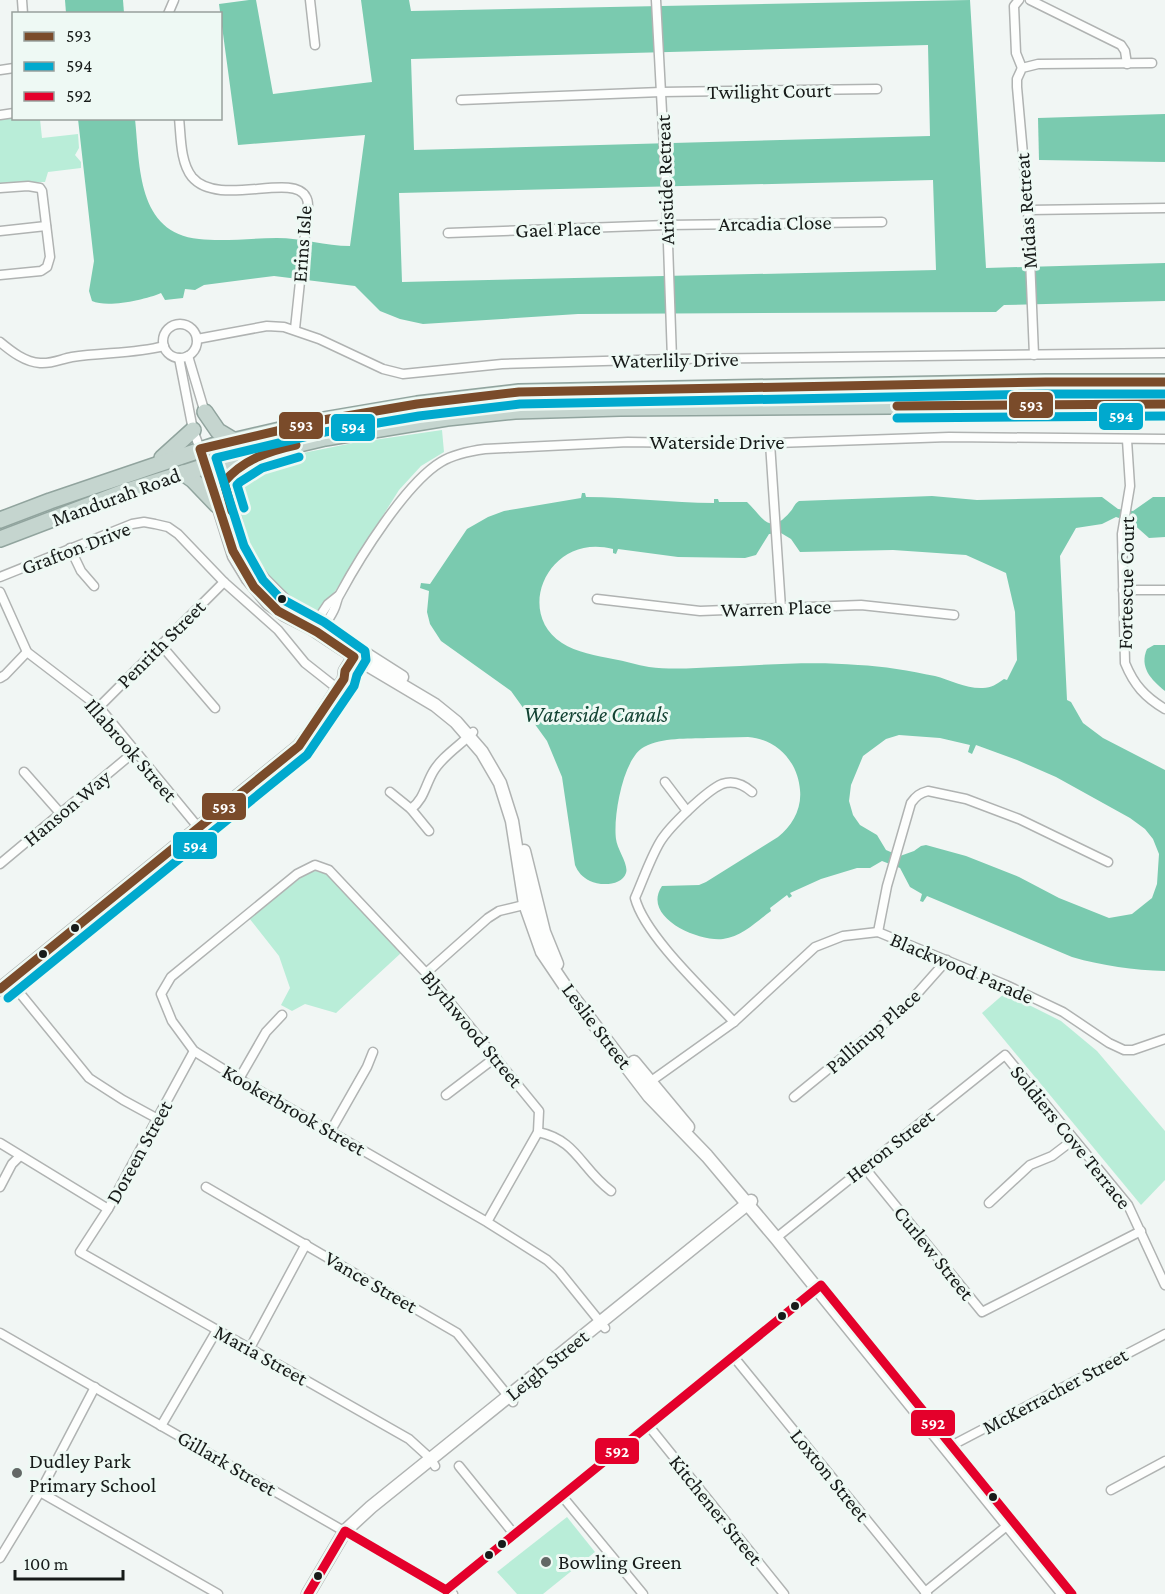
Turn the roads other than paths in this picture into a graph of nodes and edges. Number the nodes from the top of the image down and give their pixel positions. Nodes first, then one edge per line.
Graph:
1 (310, 0) edge
2 (1018, 0) edge
3 (1030, 0) edge
4 (656, 4) edge
5 (315, 45) dead end
6 (1152, 63) dead end
7 (1127, 64) junction
8 (1022, 68) junction
9 (877, 89) dead end
10 (661, 92) junction
11 (461, 100) dead end
12 (179, 120) edge
13 (0, 188) edge
14 (1165, 208) edge
15 (1028, 210) junction
16 (882, 222) dead end
17 (667, 225) junction
18 (46, 226) junction
19 (0, 231) edge
20 (448, 233) dead end
21 (0, 275) edge
22 (295, 329) junction
23 (197, 339) junction
24 (0, 342) edge
25 (164, 346) junction
26 (1165, 353) edge
27 (1034, 355) junction
28 (184, 357) junction
29 (672, 359) junction
30 (1165, 382) edge
31 (1165, 404) edge
32 (205, 412) junction
33 (193, 430) junction
34 (1165, 439) edge
35 (233, 440) junction
36 (1127, 440) junction
37 (770, 443) junction
38 (207, 447) junction
39 (265, 452) junction
40 (213, 464) junction
41 (152, 465) junction
42 (183, 473) junction
43 (224, 482) junction
44 (217, 505) junction
45 (0, 520) edge
46 (0, 539) edge
47 (70, 548) junction
48 (0, 577) edge
49 (224, 582) junction
50 (94, 586) dead end
51 (1123, 590) junction
52 (1165, 590) edge
53 (0, 592) edge
54 (597, 599) dead end
55 (781, 608) junction
56 (954, 615) dead end
57 (318, 627) junction
58 (161, 645) junction
59 (27, 652) junction
60 (360, 655) junction
61 (0, 678) edge
62 (341, 684) junction
63 (99, 707) junction
64 (215, 708) dead end
65 (1165, 709) edge
66 (471, 734) junction
67 (134, 752) junction
68 (24, 772) dead end
69 (665, 783) dead end
70 (390, 792) dead end
71 (752, 792) dead end
72 (411, 808) junction
73 (687, 811) junction
74 (61, 814) junction
75 (198, 827) junction
76 (429, 831) dead end
77 (1108, 862) dead end
78 (0, 864) edge
79 (315, 865) joint
80 (530, 903) junction
81 (878, 932) junction
82 (947, 960) junction
83 (426, 973) junction
84 (5, 985) edge
85 (282, 1016) dead end
86 (734, 1022) junction
87 (1165, 1040) edge
88 (194, 1051) junction
89 (373, 1052) dead end
90 (1005, 1055) joint
91 (496, 1057) junction
92 (239, 1079) junction
93 (648, 1087) junction
94 (446, 1095) dead end
95 (794, 1097) dead end
96 (158, 1119) junction
97 (330, 1132) junction
98 (538, 1132) junction
99 (1074, 1140) junction
100 (0, 1143) edge
101 (20, 1156) junction
102 (864, 1167) junction
103 (0, 1187) edge
104 (206, 1187) dead end
105 (611, 1191) dead end
106 (989, 1203) dead end
107 (751, 1205) junction
108 (108, 1209) junction
109 (487, 1222) junction
110 (1141, 1231) junction
111 (778, 1236) junction
112 (306, 1244) junction
113 (81, 1252) joint
114 (1165, 1285) edge
115 (819, 1287) junction
116 (603, 1325) junction
117 (217, 1330) junction
118 (0, 1334) edge
119 (1165, 1334) edge
120 (250, 1348) junction
121 (733, 1356) junction
122 (95, 1387) junction
123 (512, 1399) junction
124 (648, 1425) junction
125 (161, 1426) junction
126 (948, 1447) junction
127 (1165, 1461) edge
128 (433, 1463) junction
129 (459, 1466) dead end
130 (1111, 1490) dead end
131 (40, 1492) junction
132 (562, 1496) junction
133 (1010, 1523) junction
134 (349, 1533) junction
135 (514, 1534) junction
136 (0, 1558) edge
137 (450, 1592) edge
138 (926, 1593) edge
139 (218, 1594) edge
140 (308, 1594) edge
141 (316, 1594) edge
142 (643, 1594) edge
143 (784, 1594) edge
144 (1064, 1594) edge
145 (1072, 1594) edge

1 - 5 street
2 - 8 street, Midas Retreat
3 - 7 street
4 - 10 street, Aristide Retreat
6 - 7 street
7 - 8 street
8 - 15 street, Midas Retreat
9 - 10 street, Twilight Court
10 - 11 street, Twilight Court
10 - 17 street, Aristide Retreat
12 - 22 street, Erins Isle
13 - 18 street
14 - 15 street
15 - 27 street, Midas Retreat
16 - 17 street, Arcadia Close
17 - 20 street, Gael Place
17 - 29 street, Aristide Retreat
18 - 19 street
18 - 21 street
22 - 23 street, Waterlily Drive
22 - 29 street, Waterlily Drive
23 - 25 street
23 - 28 street
24 - 25 street
25 - 28 street
26 - 27 street, Waterlily Drive
27 - 29 street, Waterlily Drive
28 - 32 street
28 - 33 street
30 - 35 highway, Mandurah Road
31 - 39 highway, Mandurah Road
32 - 35 highway
32 - 38 street
33 - 38 street
33 - 41 highway
34 - 36 street, Waterside Drive
35 - 38 highway, Mandurah Road
36 - 37 street, Waterside Drive
36 - 51 street, Fortescue Court
37 - 55 street
37 - 57 street, Waterside Drive
38 - 40 street, Leslie Street
38 - 41 highway, Mandurah Road
39 - 40 highway, Mandurah Road
39 - 43 highway
40 - 42 highway, Mandurah Road
40 - 43 street, Leslie Street
40 - 44 street, Leslie Street
41 - 45 highway, Mandurah Road
42 - 44 highway
42 - 46 highway, Mandurah Road
43 - 57 street, Leslie Street
44 - 57 street, Leslie Street
47 - 48 street, Grafton Drive
47 - 49 street, Grafton Drive
47 - 50 street
49 - 58 street, Penrith Street
49 - 62 street, Grafton Drive
51 - 52 street
51 - 65 street, Fortescue Court
53 - 59 street, Illabrook Street
54 - 55 street, Warren Place
55 - 56 street, Warren Place
57 - 60 street, Leslie Street
58 - 63 street, Penrith Street
58 - 64 street
59 - 61 street
59 - 63 street, Illabrook Street
60 - 62 street
60 - 66 street, Leslie Street
62 - 75 street
63 - 67 street, Illabrook Street
66 - 72 street
66 - 80 street, Leslie Street
67 - 74 street, Hanson Way
67 - 75 street, Illabrook Street
68 - 74 street
69 - 73 street
70 - 72 street
71 - 73 street
72 - 76 street
73 - 86 street
74 - 78 street, Hanson Way
75 - 84 street
77 - 81 street
79 - 83 street, Blythwood Street
79 - 88 street, Kookerbrook Street
80 - 83 street
80 - 93 street, Leslie Street
81 - 82 street, Blackwood Parade
81 - 86 street, Blackwood Parade
82 - 87 street, Blackwood Parade
82 - 95 street, Pallinup Place
83 - 91 street, Blythwood Street
84 - 96 street
85 - 92 street
86 - 93 street, Blackwood Parade
88 - 92 street, Kookerbrook Street
88 - 96 street, Doreen Street
89 - 97 street
90 - 99 street, Soldiers Cove Terrace
90 - 102 street, Heron Street
91 - 94 street
91 - 98 street, Blythwood Street
92 - 97 street, Kookerbrook Street
93 - 107 street, Leslie Street
96 - 108 street, Doreen Street
97 - 109 street, Kookerbrook Street
98 - 105 street
98 - 109 street
99 - 106 street
99 - 110 street, Soldiers Cove Terrace
100 - 101 street
101 - 103 street
101 - 108 street
102 - 110 street, Curlew Street
102 - 111 street, Heron Street
104 - 112 street, Vance Street
107 - 111 street, Leslie Street
107 - 116 street, Leigh Street
108 - 113 street, Doreen Street
109 - 116 street, Kookerbrook Street
110 - 114 street, Soldiers Cove Terrace
111 - 115 street, Leslie Street
112 - 120 street
112 - 123 street, Vance Street
113 - 117 street, Maria Street
115 - 121 street
115 - 126 street, Leslie Street
116 - 123 street, Leigh Street
117 - 120 street, Maria Street
117 - 125 street
118 - 122 street, Gillark Street
119 - 126 street, McKerracher Street
120 - 128 street, Maria Street
121 - 124 street
121 - 138 street, Loxton Street
122 - 125 street, Gillark Street
122 - 131 street
123 - 128 street, Leigh Street
124 - 132 street
124 - 143 street, Kitchener Street
125 - 134 street, Gillark Street
126 - 133 street, Leslie Street
127 - 130 street
128 - 134 street, Leigh Street
129 - 135 street
131 - 136 street
131 - 139 street
132 - 135 street
132 - 142 street
133 - 138 street
133 - 144 street, Leslie Street
133 - 145 street, Leslie Street
134 - 137 street, Gillark Street
134 - 140 street
134 - 141 street
135 - 137 street

